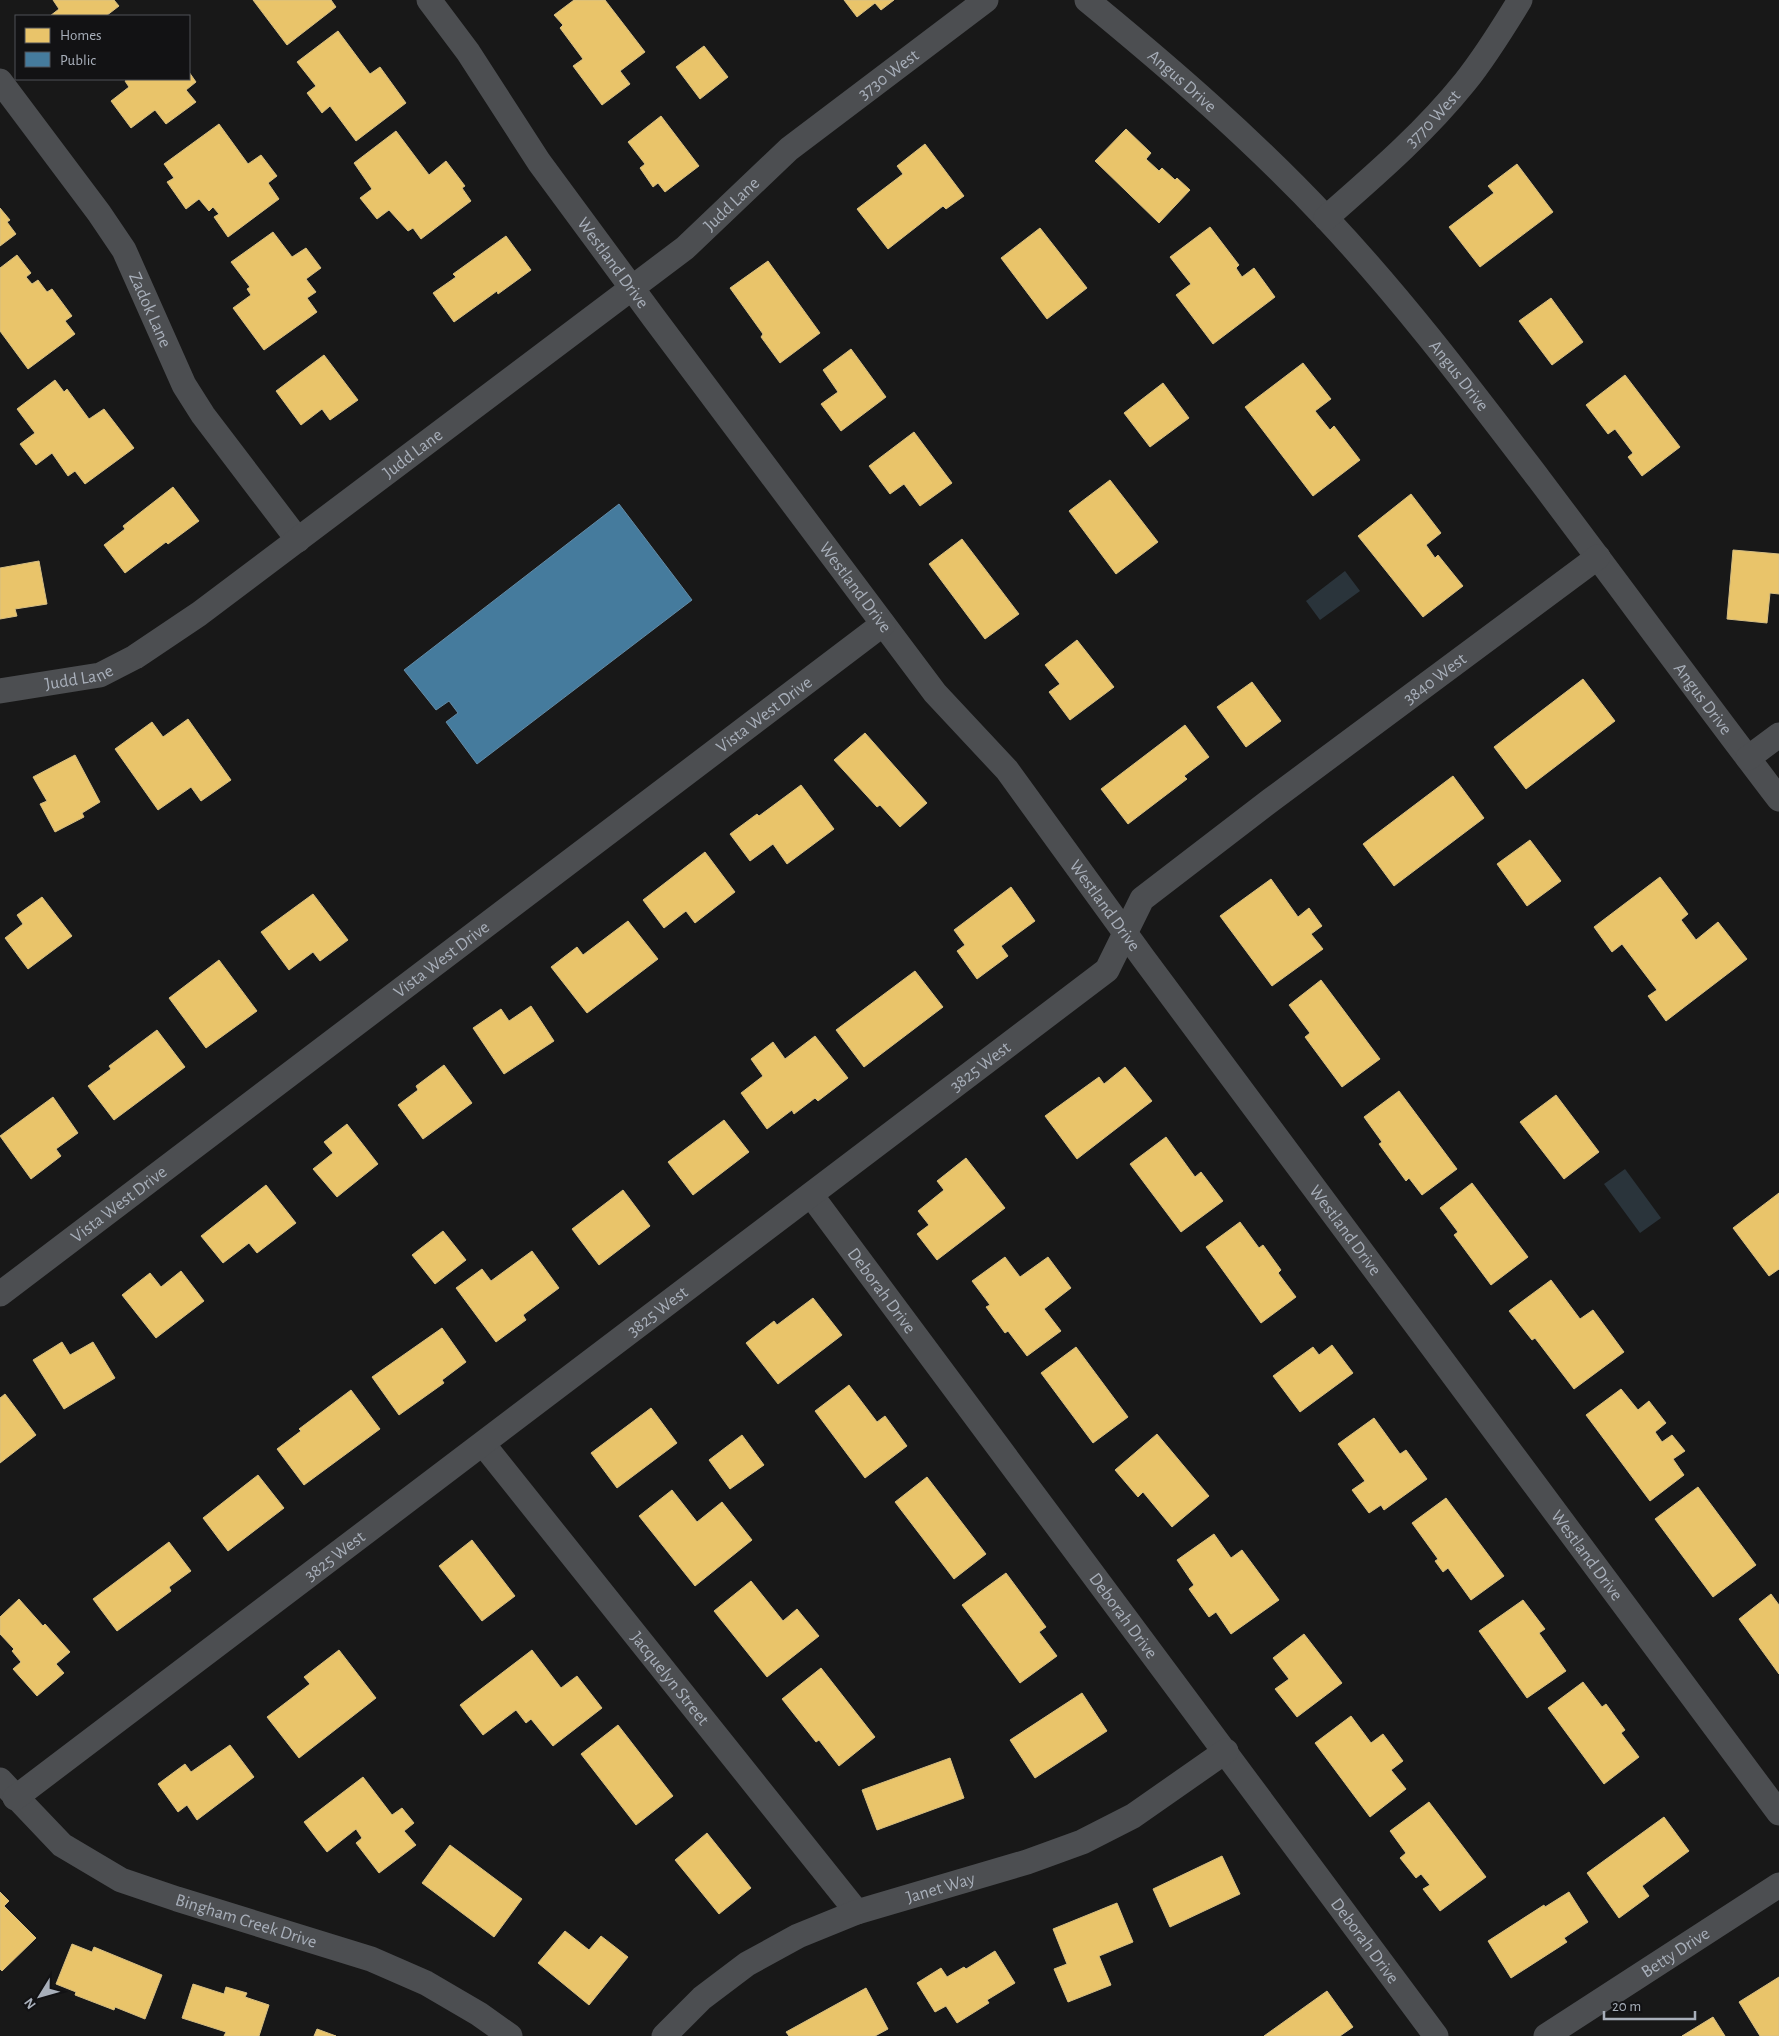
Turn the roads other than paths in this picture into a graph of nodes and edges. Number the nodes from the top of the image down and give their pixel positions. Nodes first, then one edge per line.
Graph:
1 (429, 0) edge
2 (986, 0) edge
3 (1087, 0) edge
4 (1520, 0) edge
5 (0, 81) edge
6 (790, 149) joint
7 (1326, 218) junction
8 (632, 287) junction
9 (298, 540) junction
10 (1598, 557) junction
11 (883, 624) junction
12 (0, 691) edge
13 (1779, 735) edge
14 (1748, 758) junction
15 (1779, 799) edge
16 (1271, 800) joint
17 (1126, 932) junction
18 (811, 1195) junction
19 (0, 1294) edge
20 (484, 1444) junction
21 (1226, 1750) junction
22 (8, 1789) edge
23 (1779, 1813) edge
24 (1779, 1885) edge
25 (856, 1912) junction
26 (510, 2036) edge
27 (664, 2036) edge
28 (1436, 2036) edge
29 (1546, 2036) edge

1 - 8 street, Westland Drive
2 - 6 street, 3730 West
3 - 7 street, Angus Drive
4 - 7 street, 3770 West
5 - 9 street, Zadok Lane
6 - 8 street, Judd Lane
7 - 10 street, Angus Drive
8 - 9 street, Judd Lane
8 - 11 street, Westland Drive
9 - 12 street, Judd Lane
10 - 14 street, Angus Drive
10 - 16 street, 3840 West
11 - 17 street, Westland Drive
11 - 19 street, Vista West Drive
13 - 14 street
14 - 15 street, Angus Drive
16 - 17 street, 3825 West
17 - 18 street, 3825 West
17 - 23 street, Westland Drive
18 - 20 street, 3825 West
18 - 21 street, Deborah Drive
20 - 22 street, 3825 West
20 - 25 street, Jacquelyn Street
21 - 25 street, Janet Way
21 - 28 street, Deborah Drive
22 - 26 street, Bingham Creek Drive
24 - 29 street, Betty Drive
25 - 27 street, Janet Way

